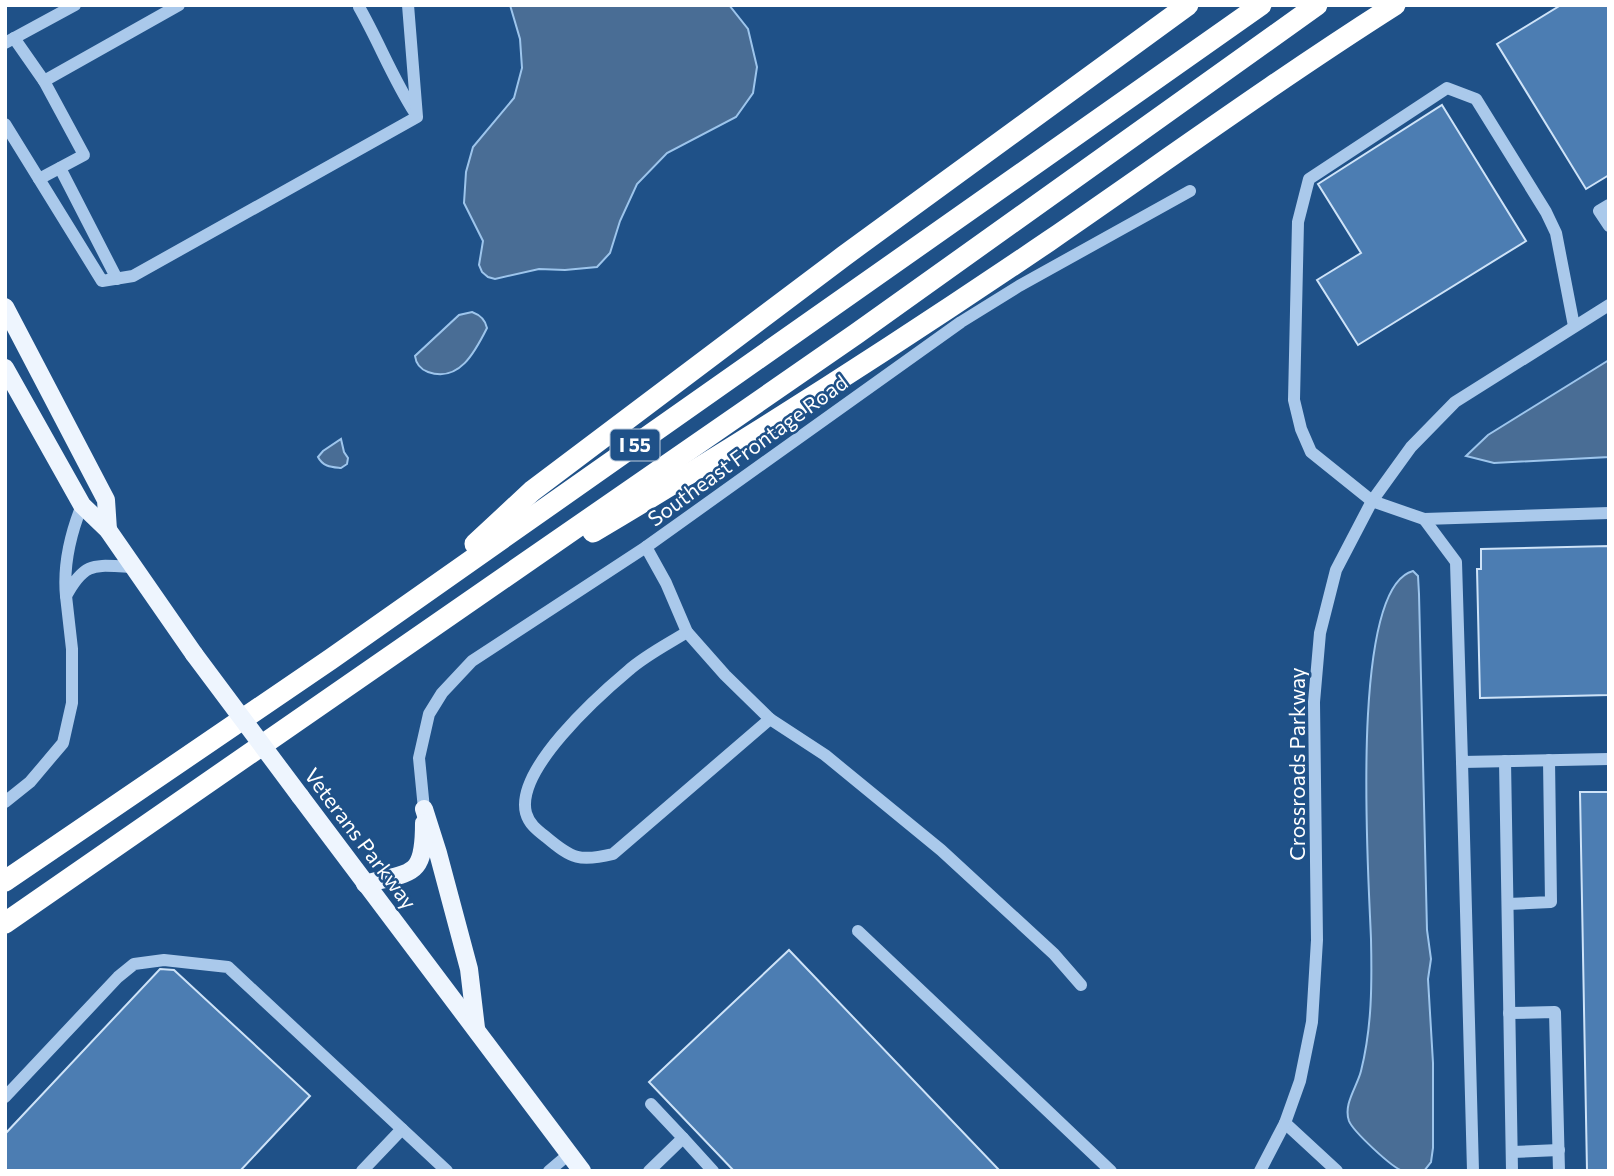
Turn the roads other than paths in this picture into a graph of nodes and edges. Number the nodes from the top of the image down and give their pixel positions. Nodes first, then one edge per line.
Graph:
1 (75, 5) edge
2 (179, 5) edge
3 (408, 5) edge
4 (1188, 5) edge
5 (1261, 5) edge
6 (1317, 5) edge
7 (1395, 5) edge
8 (359, 7) edge
9 (10, 41) edge
10 (44, 81) junction
11 (417, 117) junction
12 (5, 124) edge
13 (60, 168) junction
14 (39, 179) junction
15 (1190, 191) dead end
16 (1609, 205) edge
17 (1609, 226) edge
18 (117, 279) junction
19 (1609, 305) edge
20 (5, 307) edge
21 (1574, 326) junction
22 (5, 368) edge
23 (1372, 501) junction
24 (82, 506) junction
25 (1609, 513) edge
26 (1424, 519) junction
27 (108, 530) junction
28 (646, 547) junction
29 (134, 567) junction
30 (66, 596) junction
31 (417, 599) junction
32 (438, 625) junction
33 (687, 632) junction
34 (770, 719) junction
35 (1609, 759) edge
36 (1549, 760) junction
37 (1506, 761) junction
38 (1462, 762) junction
39 (5, 802) edge
40 (424, 809) junction
41 (5, 881) edge
42 (365, 884) junction
43 (1508, 904) junction
44 (5, 923) edge
45 (858, 931) dead end
46 (1081, 985) dead end
47 (1509, 1013) junction
48 (476, 1028) junction
49 (5, 1097) edge
50 (651, 1104) dead end
51 (1285, 1123) junction
52 (402, 1129) junction
53 (683, 1138) junction
54 (1559, 1150) junction
55 (1512, 1152) junction
56 (569, 1154) junction
57 (653, 1169) edge
58 (362, 1171) edge
59 (447, 1171) edge
60 (549, 1171) edge
61 (582, 1171) edge
62 (640, 1171) edge
63 (713, 1171) edge
64 (1111, 1171) edge
65 (1260, 1171) edge
66 (1337, 1171) edge
67 (1473, 1171) edge
68 (1512, 1171) edge
69 (1559, 1171) edge

1 - 9 street
2 - 10 street
3 - 11 street
4 - 31 highway
5 - 31 highway, I 55
6 - 32 highway, I 55
7 - 32 highway
8 - 11 street
9 - 10 street
10 - 13 street
11 - 18 street
12 - 14 street
13 - 14 street
13 - 18 street
14 - 18 street
15 - 28 street, Southeast Frontage Road
16 - 17 street
19 - 21 street, Crossroads Parkway
20 - 27 main road, Veterans Parkway
21 - 23 street, Crossroads Parkway
21 - 23 street
22 - 24 main road, Veterans Parkway
23 - 26 street
23 - 51 street, Crossroads Parkway
24 - 27 main road, Veterans Parkway
24 - 30 street
25 - 26 street
26 - 38 street
27 - 29 main road, Veterans Parkway
28 - 33 street
28 - 40 street, Southeast Frontage Road
29 - 30 street
29 - 42 main road, Veterans Parkway, bridge
30 - 39 street
31 - 41 highway, I 55
32 - 44 highway, I 55
33 - 34 street
33 - 34 street
34 - 46 street
35 - 36 street
36 - 37 street
36 - 43 street
37 - 38 street
37 - 43 street
38 - 67 street
40 - 42 main road
40 - 48 main road
42 - 48 main road, Veterans Parkway
43 - 47 street
45 - 64 street
47 - 54 street
47 - 55 street
48 - 56 main road, Veterans Parkway
49 - 52 street
50 - 53 street
51 - 65 street, Crossroads Parkway
51 - 66 street
52 - 58 street
52 - 59 street
53 - 57 street
53 - 63 street
54 - 55 street
54 - 69 street
55 - 68 street
56 - 60 street
56 - 61 main road, Veterans Parkway
57 - 62 street

